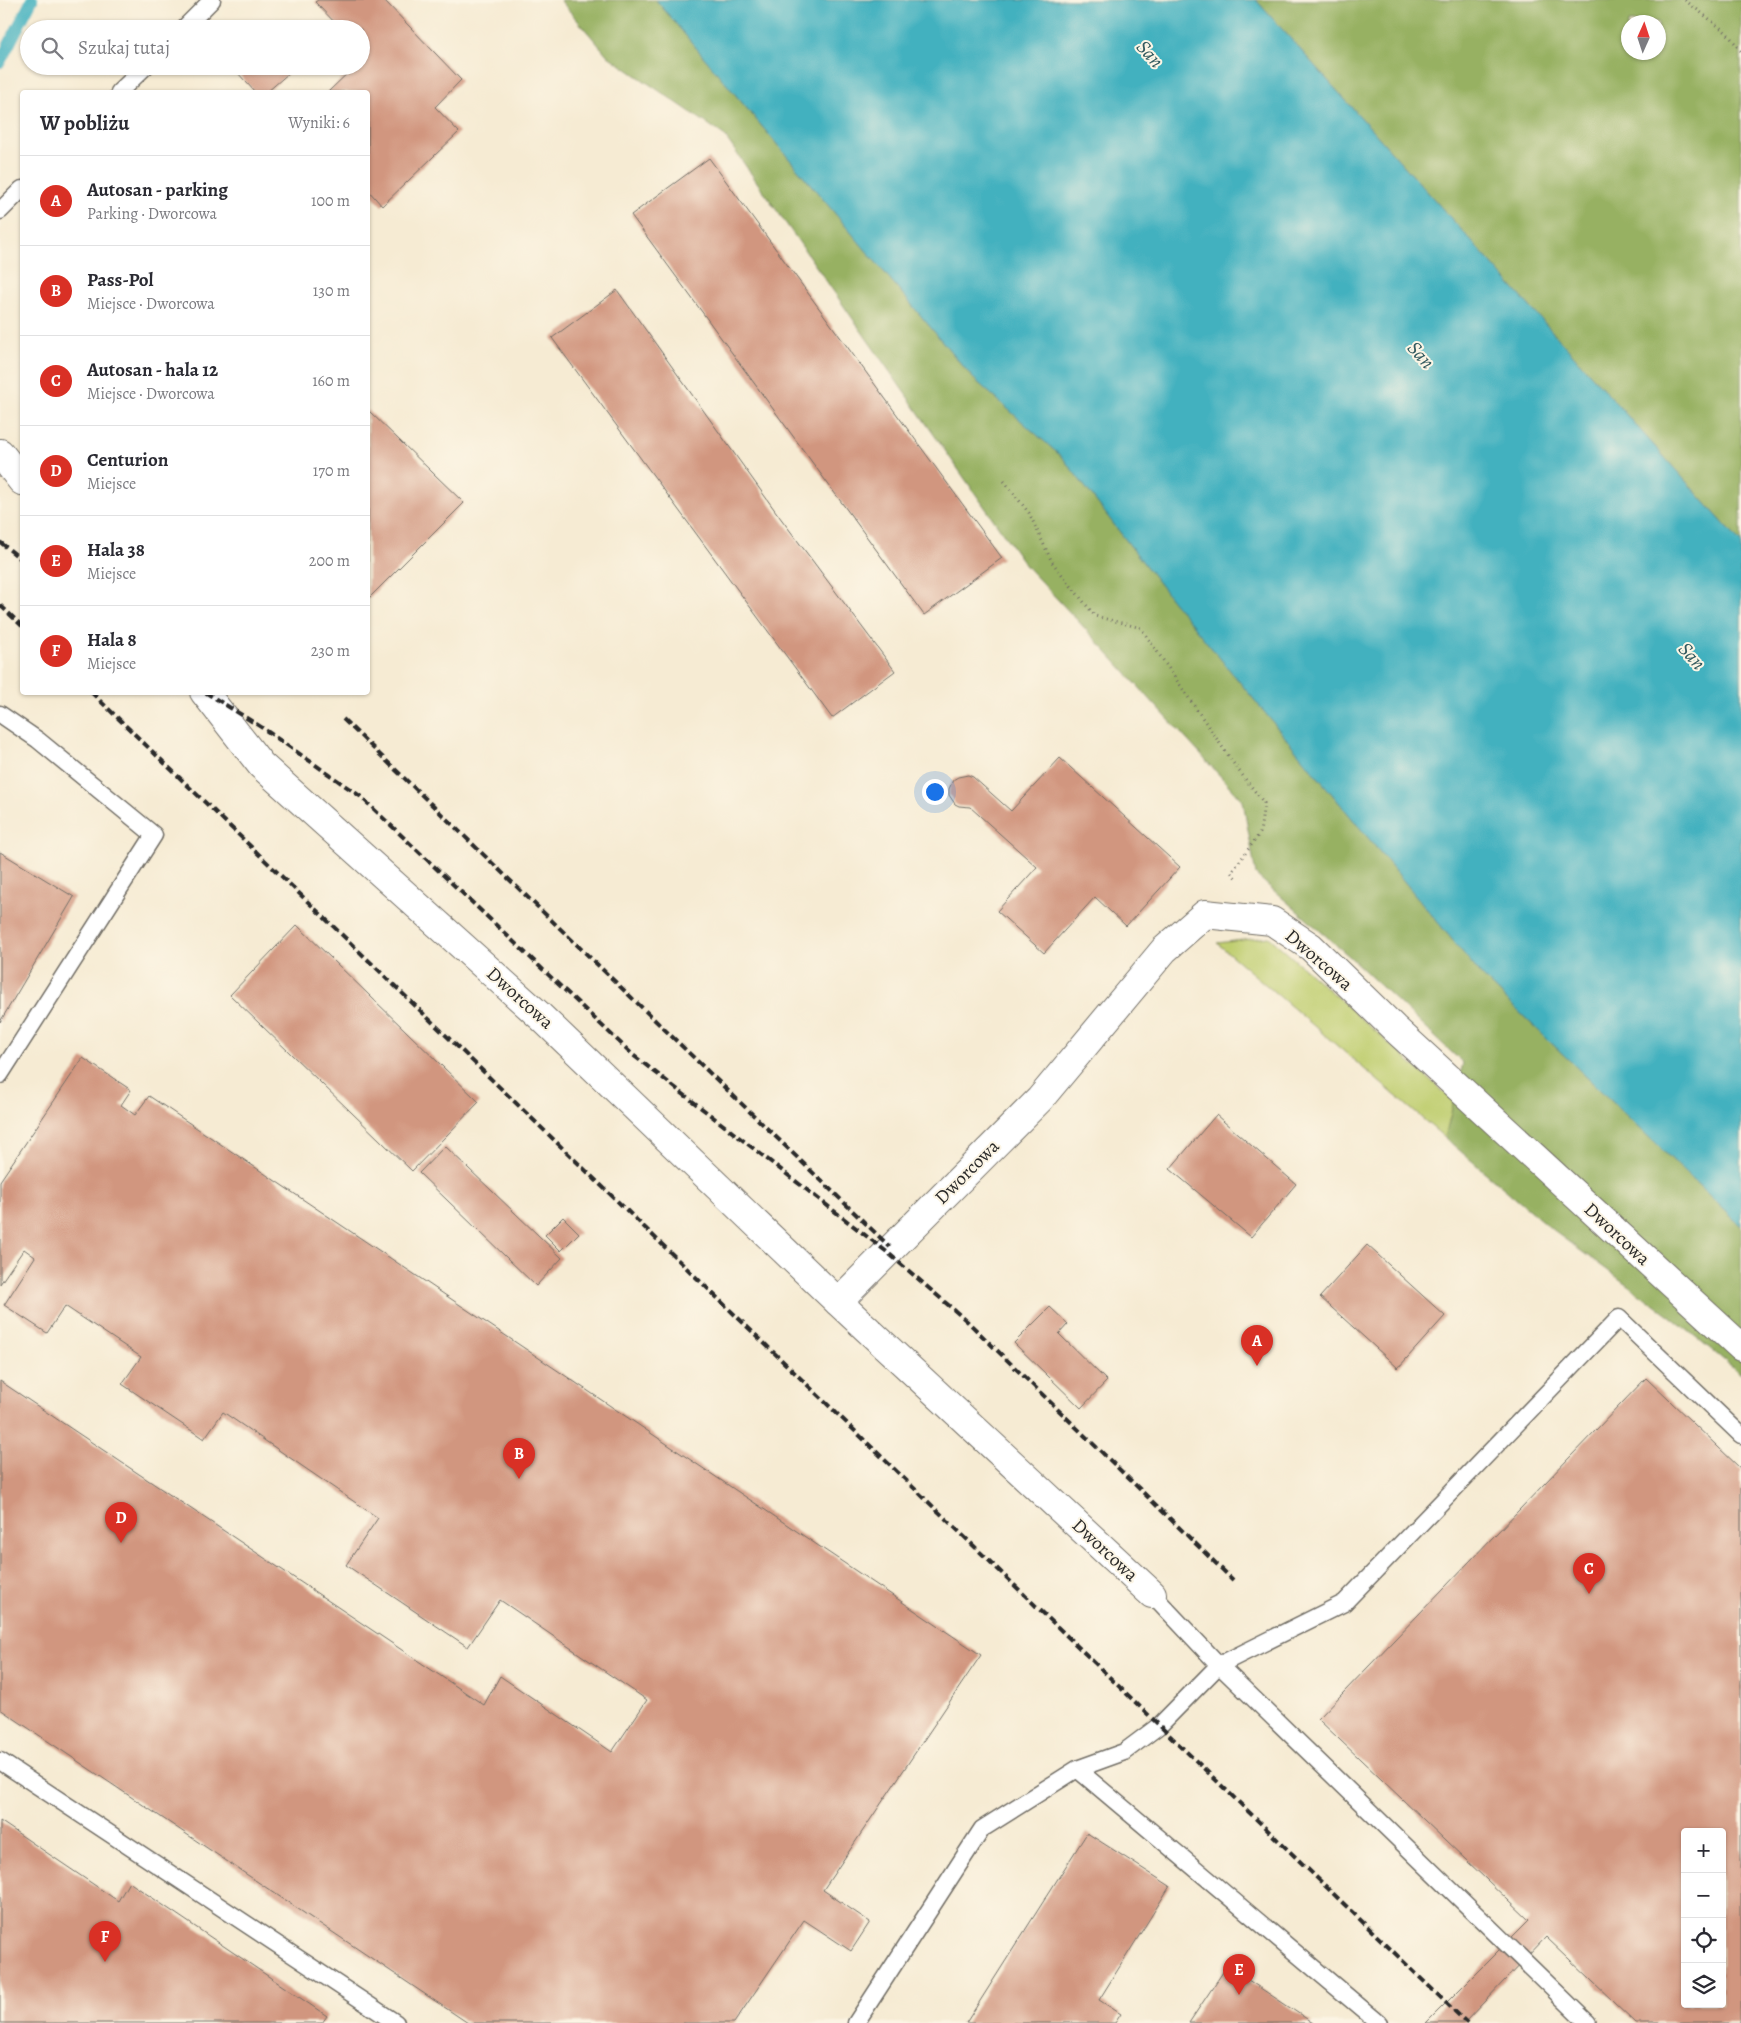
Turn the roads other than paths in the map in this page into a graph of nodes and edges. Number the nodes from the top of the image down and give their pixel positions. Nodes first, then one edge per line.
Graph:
1 (212, 0) edge
2 (192, 20) edge
3 (137, 75) edge
4 (121, 90) edge
5 (20, 191) edge
6 (0, 211) edge
7 (0, 453) edge
8 (20, 478) edge
9 (206, 695) edge
10 (0, 714) edge
11 (0, 1075) edge
12 (838, 1302) junction
13 (1741, 1347) edge
14 (1741, 1435) edge
15 (1152, 1594) joint
16 (1219, 1665) junction
17 (0, 1761) edge
18 (1077, 1769) junction
19 (396, 2023) edge
20 (856, 2023) edge
21 (1379, 2023) edge
22 (1588, 2023) edge

1 - 2 lane
3 - 4 lane
5 - 6 lane
7 - 8 street
9 - 12 street, Dworcowa
10 - 11 lane
12 - 13 street, Dworcowa
12 - 15 street, Dworcowa
14 - 16 lane
15 - 16 lane
16 - 18 lane
16 - 22 lane
17 - 19 lane
18 - 20 lane
18 - 21 lane

